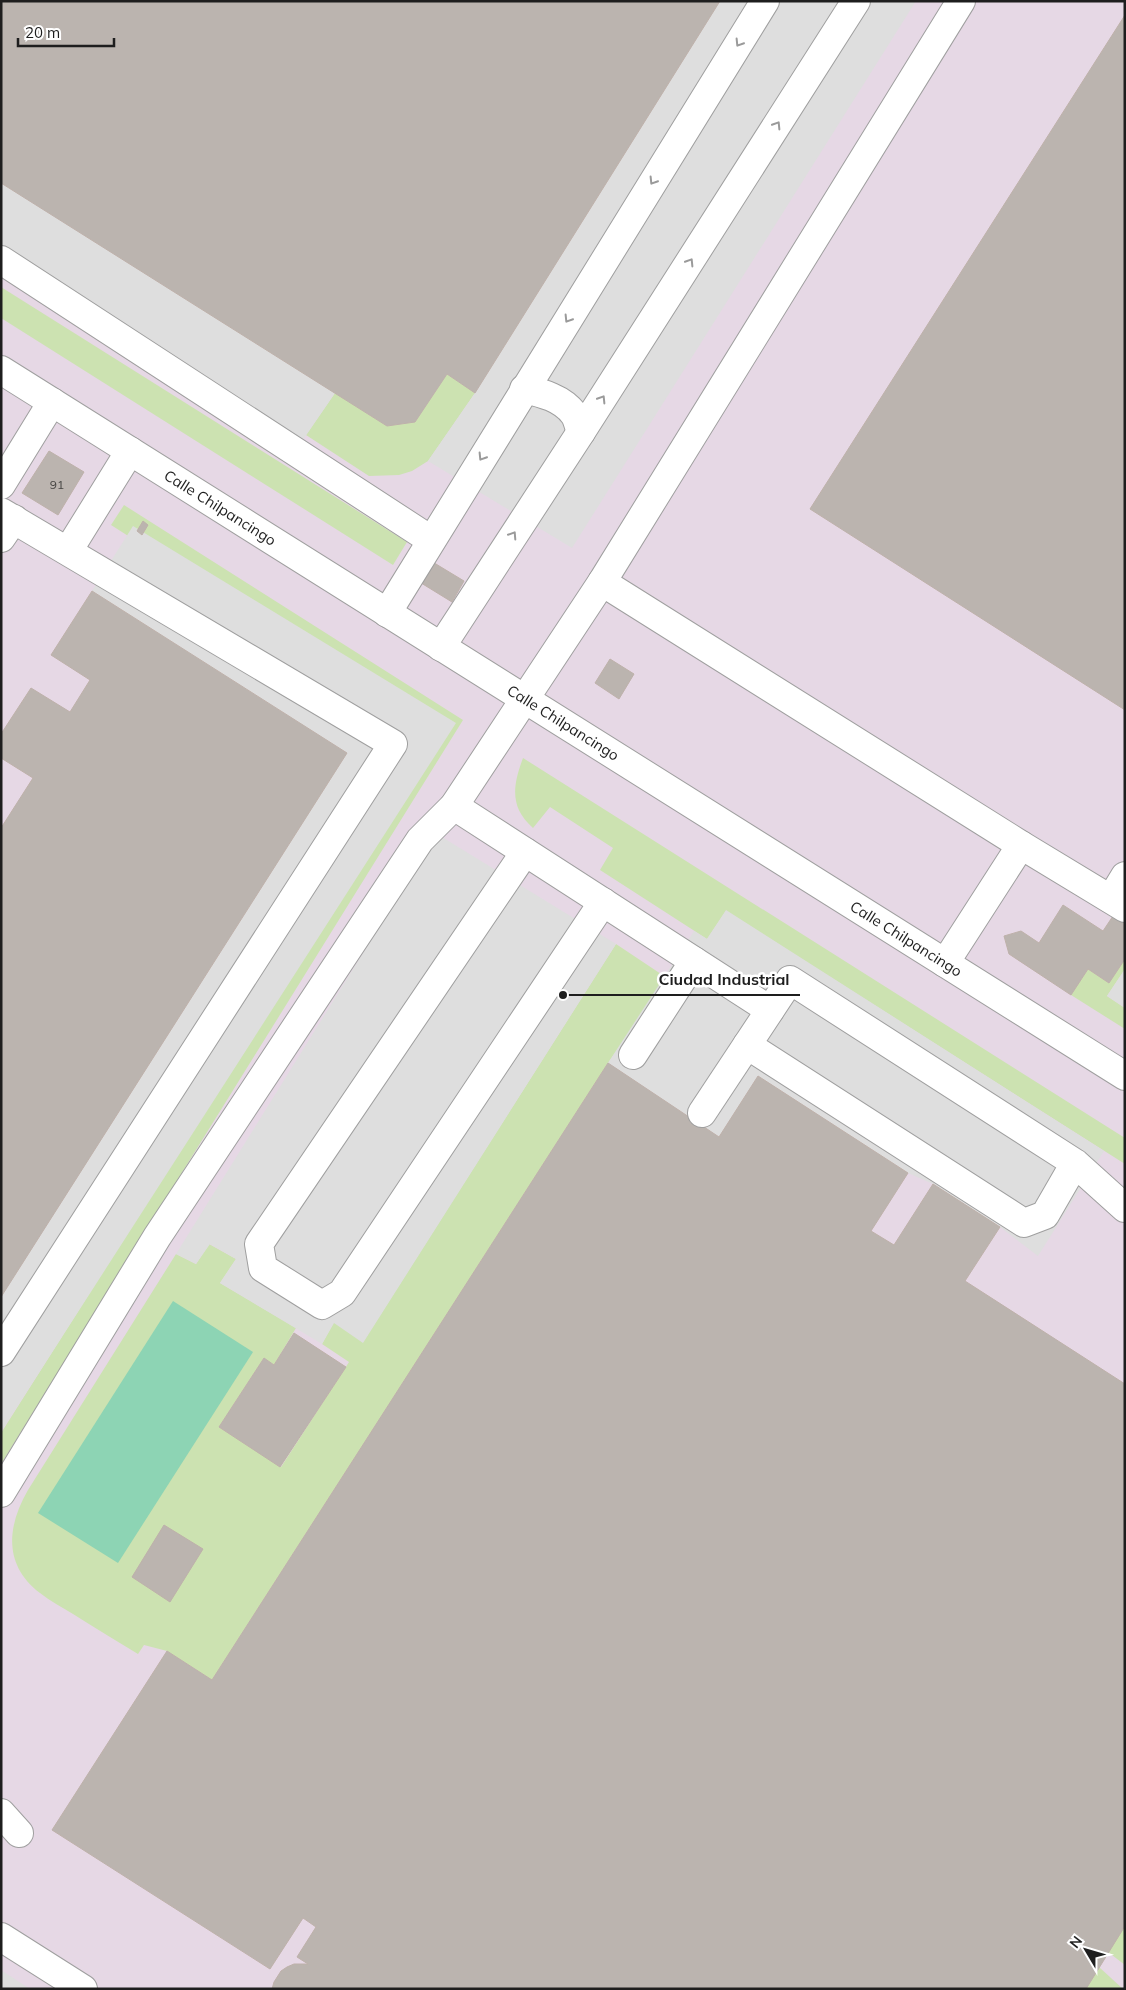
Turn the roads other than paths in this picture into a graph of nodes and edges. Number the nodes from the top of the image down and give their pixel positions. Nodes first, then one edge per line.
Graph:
1 (764, 1) edge
2 (856, 1) edge
3 (960, 1) edge
4 (1, 260) edge
5 (1, 370) edge
6 (524, 389) junction
7 (52, 402) junction
8 (581, 432) junction
9 (130, 452) junction
10 (1, 485) edge
11 (5, 523) edge
12 (431, 540) junction
13 (68, 551) junction
14 (602, 582) junction
15 (387, 613) junction
16 (442, 647) junction
17 (526, 700) junction
18 (454, 806) junction
19 (1021, 845) junction
20 (525, 852) junction
21 (1120, 894) edge
22 (602, 902) junction
23 (694, 961) junction
24 (945, 963) junction
25 (770, 1010) junction
26 (747, 1045) junction
27 (633, 1055) dead end
28 (1125, 1076) edge
29 (702, 1113) dead end
30 (1075, 1163) junction
31 (1125, 1208) edge
32 (1, 1352) edge
33 (1, 1493) edge
34 (1, 1936) edge
35 (83, 1989) edge

1 -> 6 street
8 -> 2 street
3 - 14 street
4 - 12 street
5 - 7 street, Calle Chilpancingo
6 - 8 street
6 -> 12 street
7 - 9 street, Calle Chilpancingo
7 - 10 street
16 -> 8 street
9 - 13 street
9 - 15 street, Calle Chilpancingo
11 - 13 street
12 - 15 street
13 - 32 street
14 - 17 street
14 - 19 street
15 - 16 street, Calle Chilpancingo
16 - 17 street, Calle Chilpancingo
17 - 18 street
17 - 24 street, Calle Chilpancingo
18 - 20 street
18 - 33 street
19 - 21 street
19 - 24 street
20 - 22 street
20 - 22 street
22 - 23 street
23 - 25 street
23 - 27 street
24 - 28 street, Calle Chilpancingo
25 - 26 street
25 - 30 street
26 - 29 street
26 - 30 street
30 - 31 street
34 - 35 street

